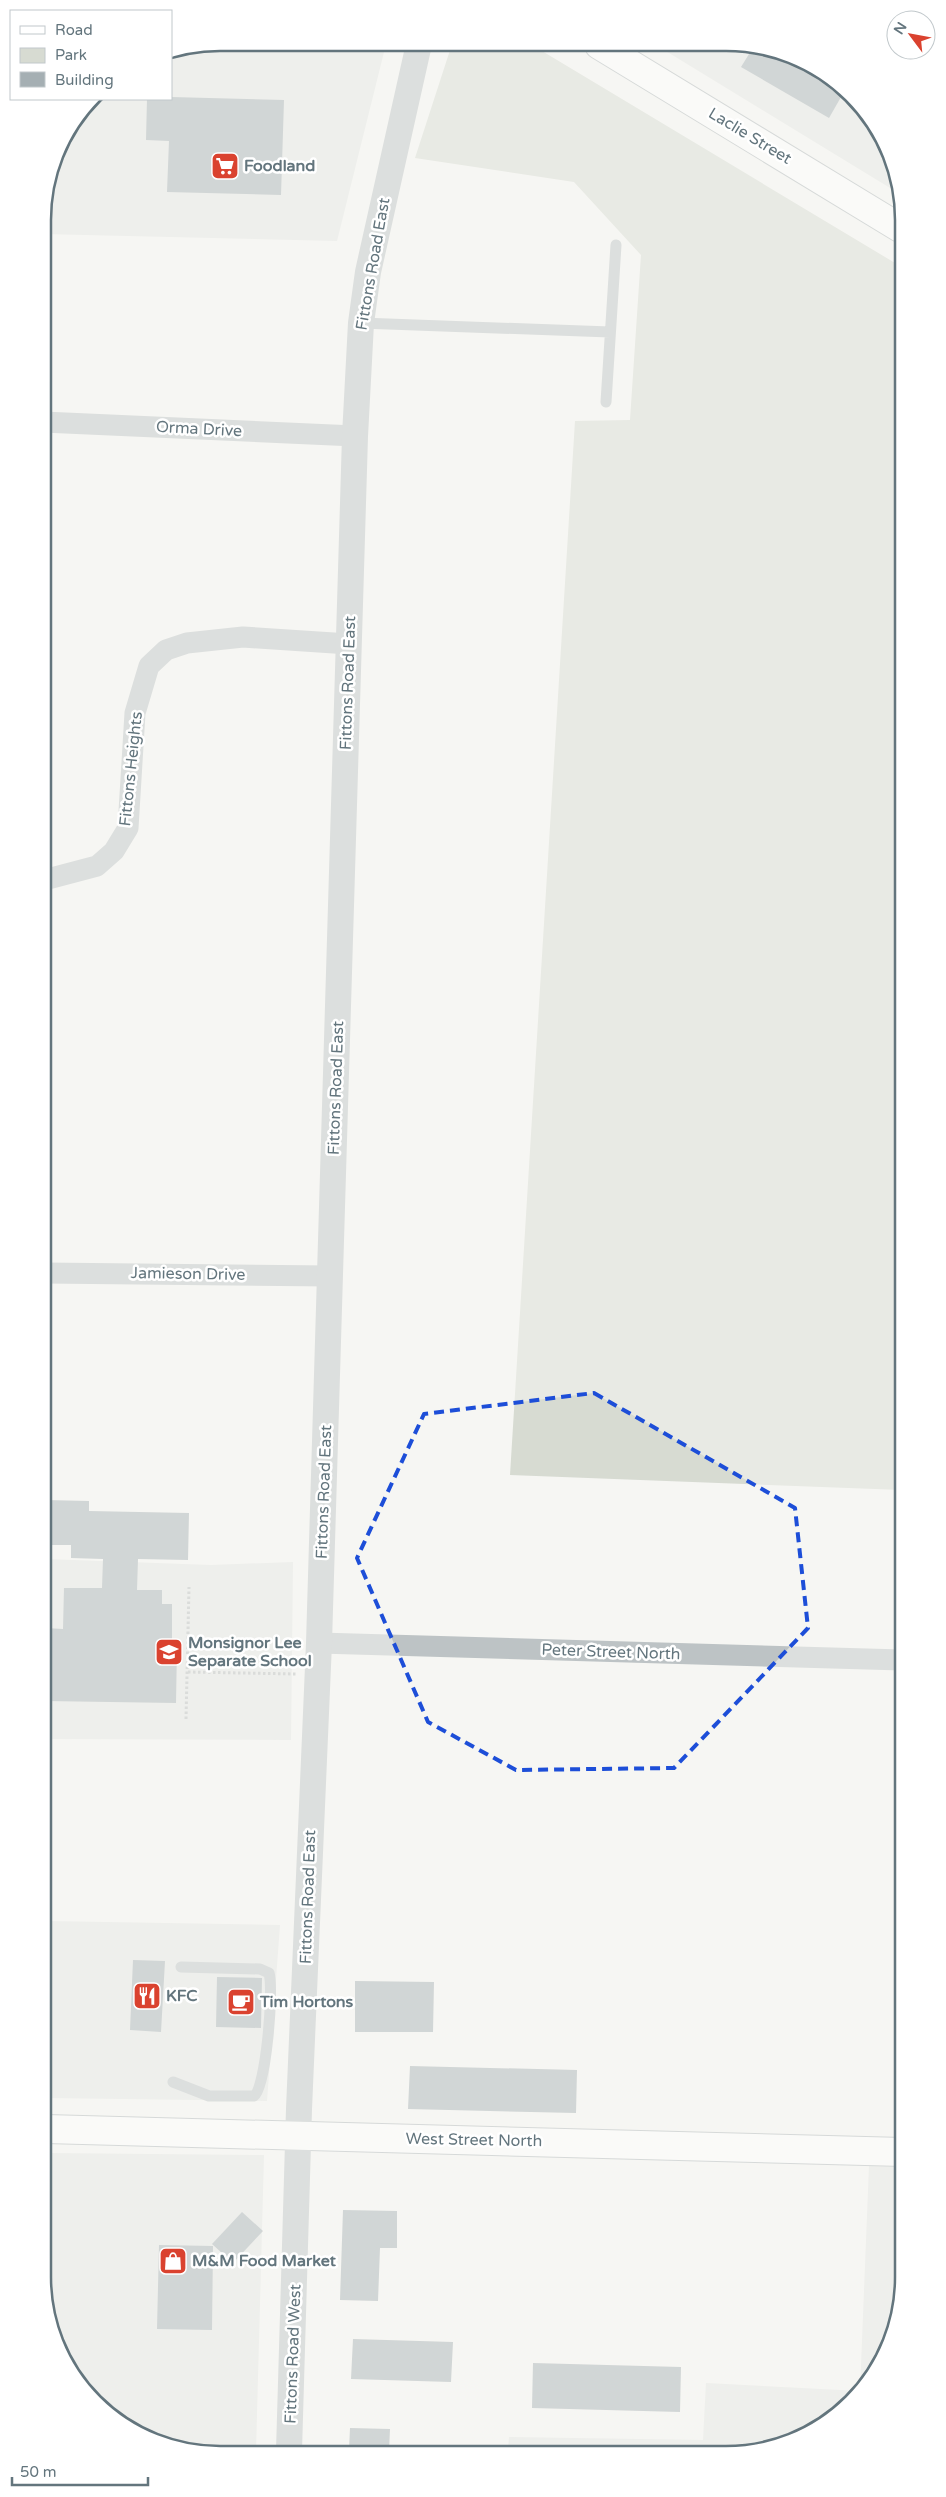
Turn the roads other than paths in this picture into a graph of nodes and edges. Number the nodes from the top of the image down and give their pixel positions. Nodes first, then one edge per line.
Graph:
1 (417, 51) edge
2 (609, 51) edge
3 (895, 225) edge
4 (616, 245) dead end
5 (361, 323) junction
6 (610, 332) junction
7 (606, 402) dead end
8 (52, 422) edge
9 (355, 436) junction
10 (349, 644) junction
11 (52, 878) edge
12 (51, 1273) edge
13 (331, 1276) junction
14 (319, 1643) junction
15 (894, 1660) edge
16 (181, 1968) dead end
17 (173, 2082) dead end
18 (51, 2130) edge
19 (299, 2137) junction
20 (894, 2152) edge
21 (289, 2446) edge

1 - 5 street, Fittons Road East
2 - 3 main road, Laclie Street
4 - 6 lane
5 - 6 lane
5 - 9 street, Fittons Road East
6 - 7 lane
8 - 9 street, Orma Drive
9 - 10 street, Fittons Road East
10 - 11 street, Fittons Heights
10 - 13 street, Fittons Road East
12 - 13 street, Jamieson Drive
13 - 14 street, Fittons Road East
14 - 15 street, Peter Street North
14 - 19 street, Fittons Road East
16 - 17 lane
18 - 19 main road, West Street North
19 - 20 main road, West Street North
19 - 21 street, Fittons Road West

